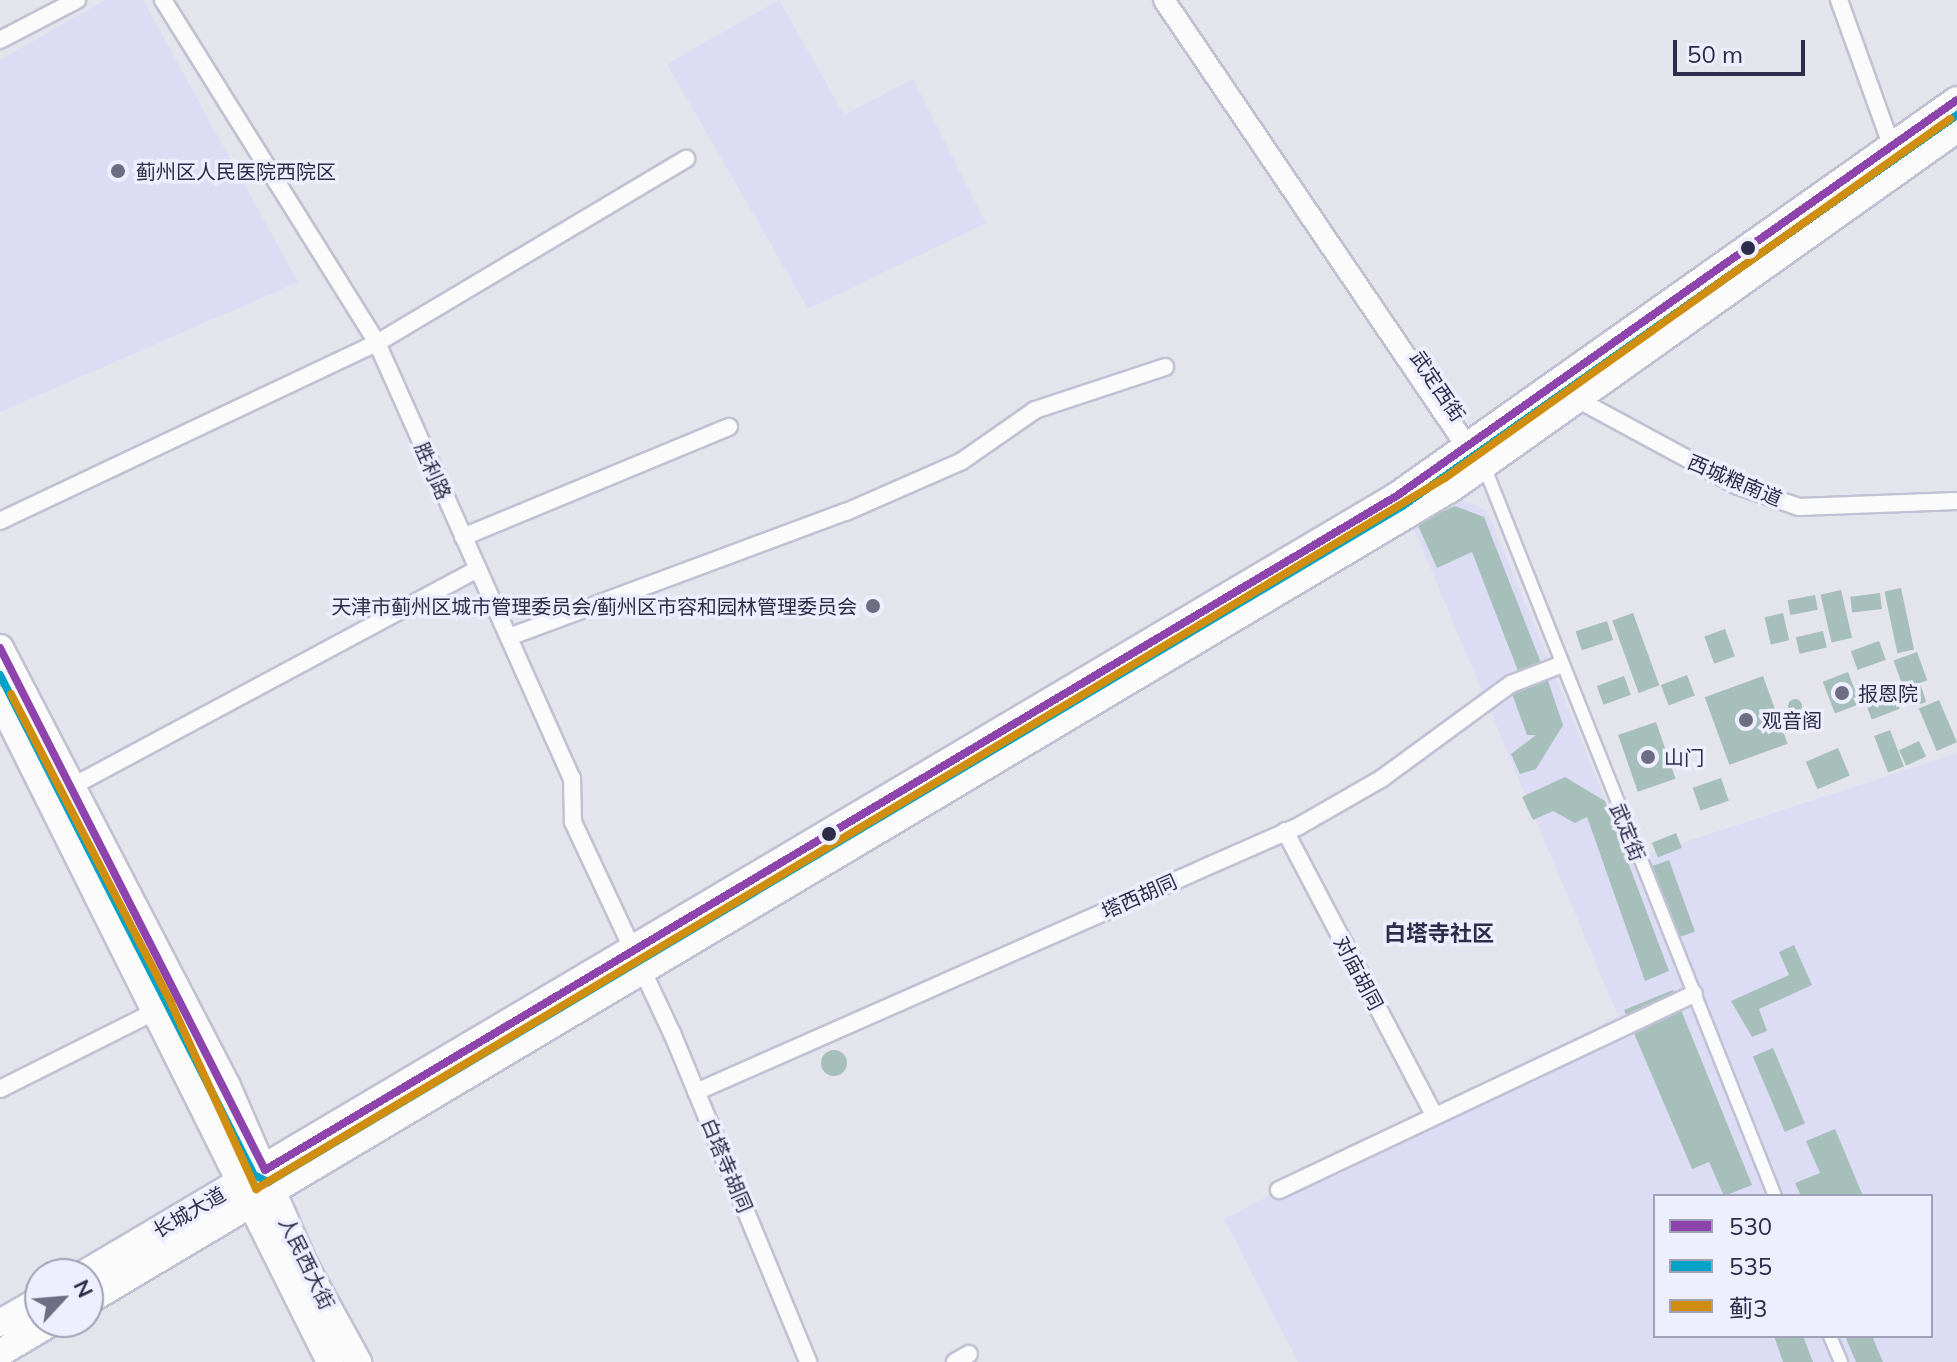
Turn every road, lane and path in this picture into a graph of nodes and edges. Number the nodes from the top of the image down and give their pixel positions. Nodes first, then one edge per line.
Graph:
1 (77, 0) edge
2 (163, 0) edge
3 (1164, 0) edge
4 (1177, 0) edge
5 (1839, 0) edge
6 (0, 40) edge
7 (1957, 100) edge
8 (1957, 129) edge
9 (1897, 158) junction
10 (686, 159) dead end
11 (377, 343) junction
12 (1165, 367) dead end
13 (1575, 398) junction
14 (729, 427) dead end
15 (1475, 452) junction
16 (1957, 501) edge
17 (0, 521) edge
18 (463, 537) junction
19 (476, 570) junction
20 (509, 637) junction
21 (0, 648) edge
22 (1560, 665) junction
23 (0, 700) edge
24 (73, 786) junction
25 (1285, 831) junction
26 (636, 960) junction
27 (1694, 994) junction
28 (160, 1009) junction
29 (0, 1089) edge
30 (696, 1092) junction
31 (1434, 1115) junction
32 (269, 1181) junction
33 (1279, 1190) dead end
34 (246, 1194) junction
35 (1774, 1194) edge
36 (104, 1264) edge
37 (104, 1290) edge
38 (24, 1309) edge
39 (0, 1323) edge
40 (25, 1338) edge
41 (1831, 1338) edge
42 (0, 1353) edge
43 (330, 1362) edge
44 (358, 1362) edge
45 (808, 1362) edge
46 (1841, 1362) edge

1 - 6 street
2 - 11 street, 胜利路
3 - 15 street, 武定西街
4 - 15 street, 武定西街
5 - 9 street
7 - 9 main road, 长城大道
8 - 9 main road, 长城大道
9 - 13 main road, 长城大道
9 - 15 main road, 长城大道
10 - 11 street
11 - 17 street
11 - 18 street, 胜利路
12 - 20 street
13 - 15 main road, 长城大道
13 - 16 street, 西城粮南道
14 - 18 street
15 - 22 street, 武定街
15 - 26 main road, 长城大道
18 - 19 street, 胜利路
19 - 20 street, 胜利路
19 - 24 street
20 - 26 street, 胜利路
21 - 24 main road, 人民西大街
22 - 25 street, 塔西胡同
22 - 27 street, 武定街
23 - 28 main road, 人民西大街
24 - 32 main road, 人民西大街
25 - 30 street, 塔西胡同
25 - 31 street, 对庙胡同
26 - 30 street, 白塔寺胡同
26 - 32 main road, 长城大道
27 - 31 street
27 - 35 street, 武定街
28 - 29 street
28 - 34 main road, 人民西大街
30 - 45 street, 白塔寺胡同
31 - 33 street
32 - 34 main road, 长城大道
32 - 44 main road, 人民西大街
34 - 36 main road, 长城大道
34 - 37 main road, 长城大道
34 - 43 main road, 人民西大街
38 - 39 main road
40 - 42 main road
41 - 46 street

